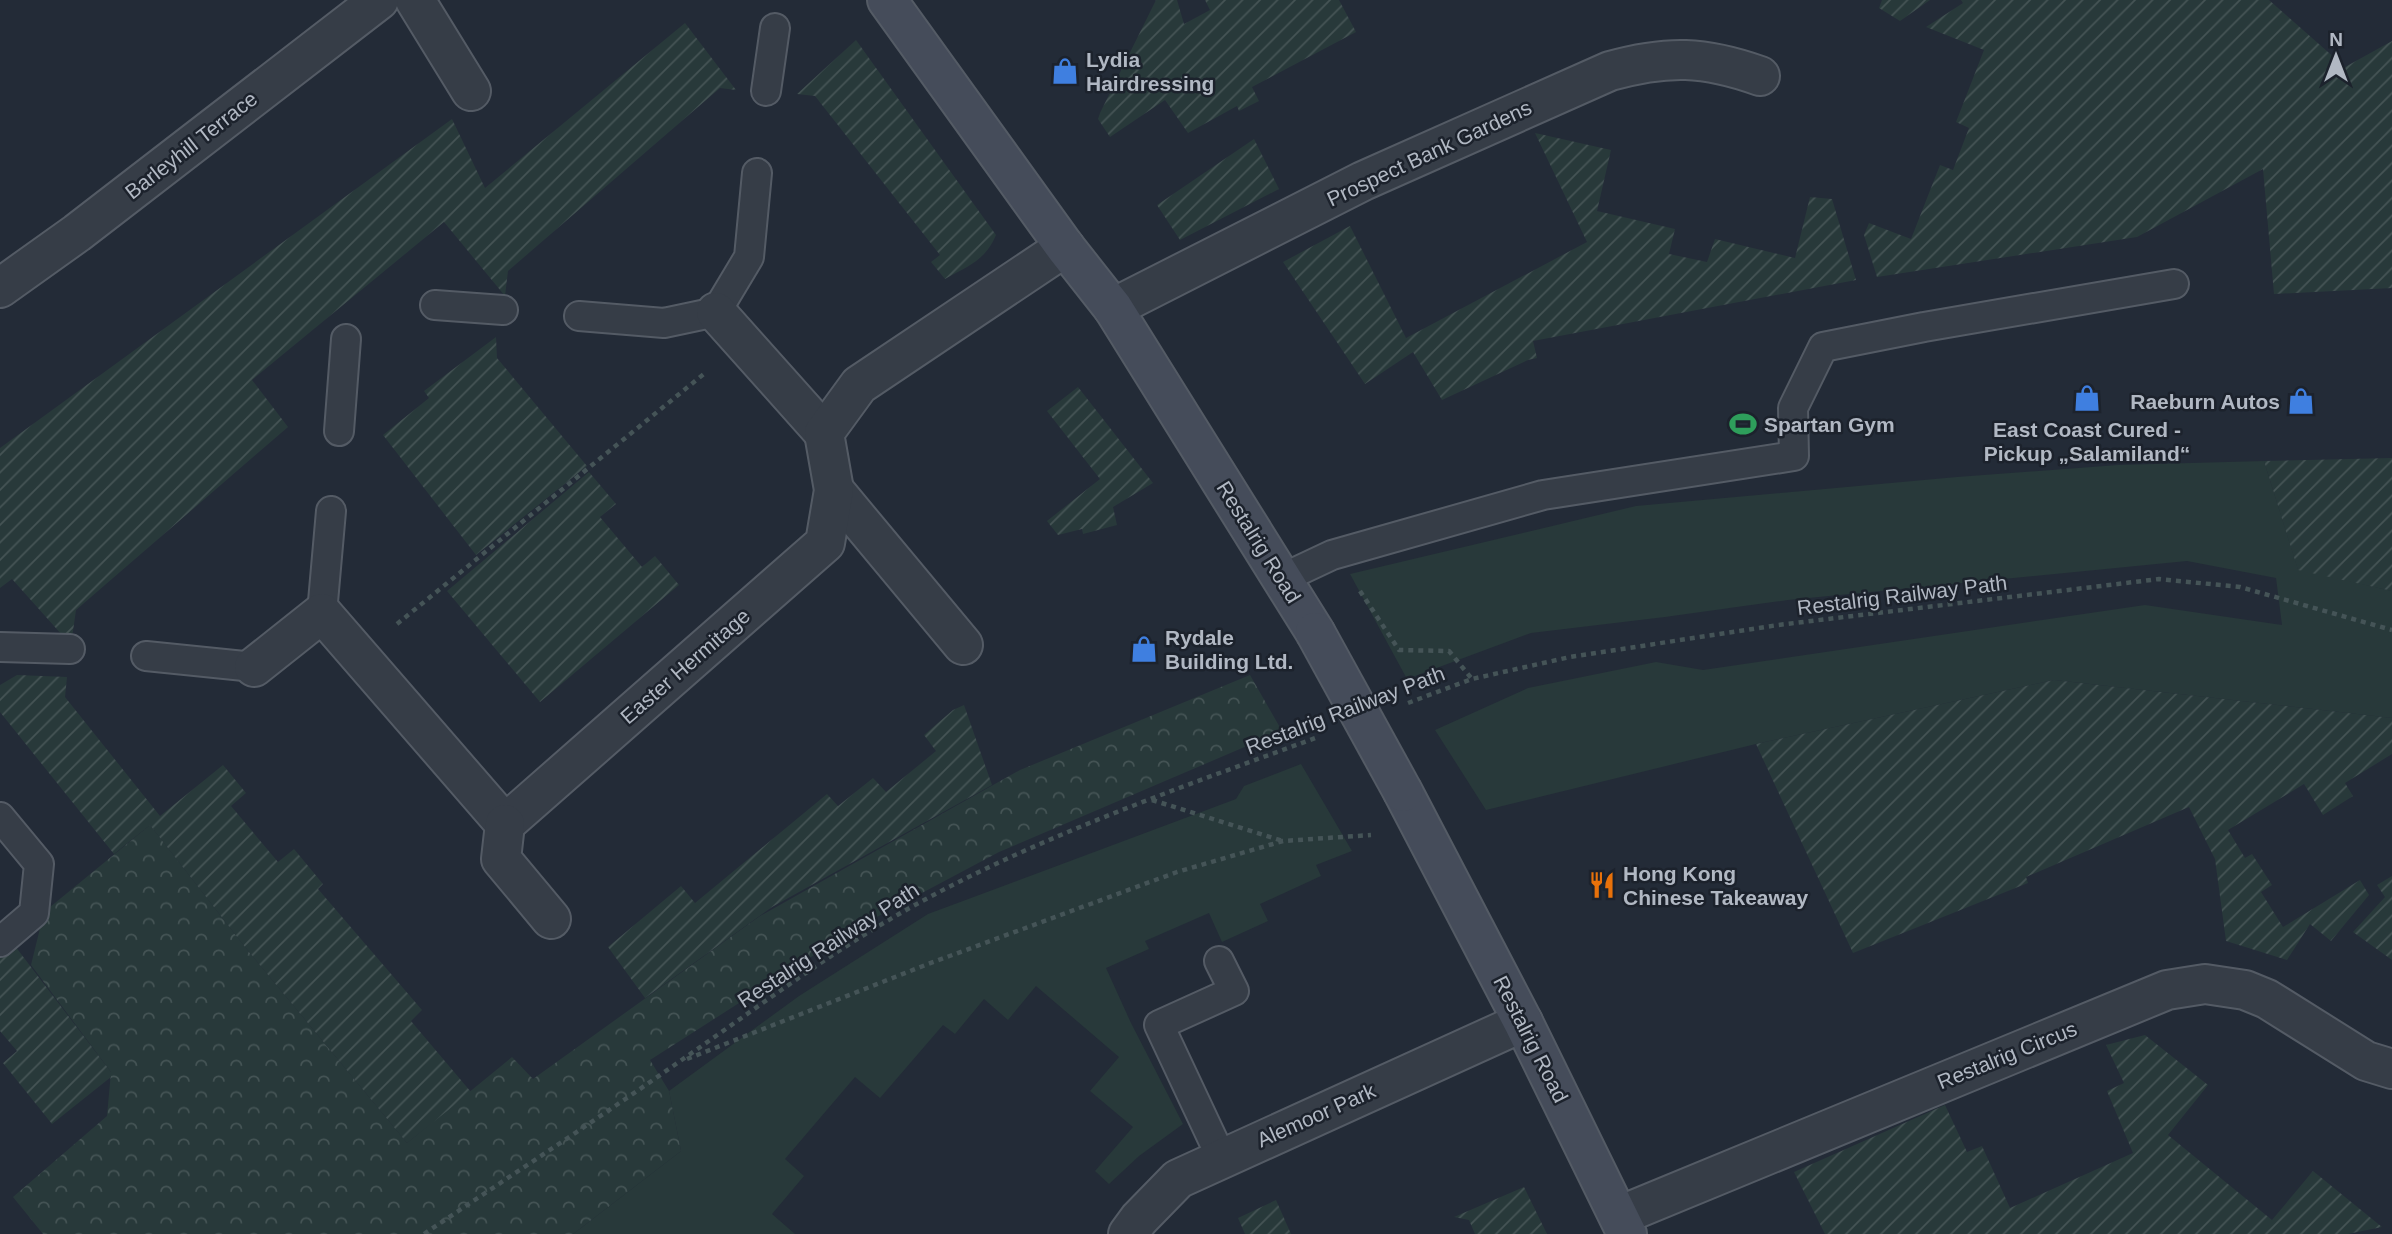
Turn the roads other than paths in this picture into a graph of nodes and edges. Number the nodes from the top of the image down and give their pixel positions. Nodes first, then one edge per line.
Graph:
1 (379, 0) edge
2 (415, 0) edge
3 (887, 0) edge
4 (775, 28) dead end
5 (1760, 76) dead end
6 (471, 91) dead end
7 (766, 91) dead end
8 (757, 173) dead end
9 (1065, 247) junction
10 (2174, 284) dead end
11 (0, 288) edge
12 (435, 305) dead end
13 (1113, 308) junction
14 (503, 310) dead end
15 (716, 312) junction
16 (579, 316) dead end
17 (346, 339) dead end
18 (339, 431) dead end
19 (824, 433) junction
20 (834, 490) junction
21 (331, 511) dead end
22 (1281, 579) junction
23 (321, 613) junction
24 (962, 645) dead end
25 (0, 647) edge
26 (70, 649) dead end
27 (146, 656) dead end
28 (254, 667) joint
29 (0, 817) edge
30 (505, 824) junction
31 (551, 919) dead end
32 (0, 942) edge
33 (1219, 961) dead end
34 (1523, 1022) junction
35 (2392, 1069) edge
36 (1221, 1157) junction
37 (1623, 1225) edge
38 (1128, 1234) edge

1 - 11 street, Barleyhill Terrace
2 - 6 street
3 - 9 street, Restalrig Road
4 - 7 lane
5 - 13 street, Prospect Bank Gardens
8 - 15 lane
9 - 13 street, Restalrig Road
9 - 19 street
10 - 22 lane
12 - 14 lane
13 - 22 street, Restalrig Road
15 - 16 lane
15 - 19 street
17 - 18 lane
19 - 20 street, Easter Hermitage
20 - 24 street, Easter Hermitage
20 - 30 street, Easter Hermitage
21 - 23 lane
22 - 34 street, Restalrig Road, bridge
23 - 28 street
23 - 30 street
25 - 26 lane
27 - 28 lane
29 - 32 lane
30 - 31 street
33 - 36 lane
34 - 36 street, Alemoor Park
34 - 37 street, Restalrig Road
35 - 37 street, Restalrig Circus
36 - 38 street, Alemoor Park

